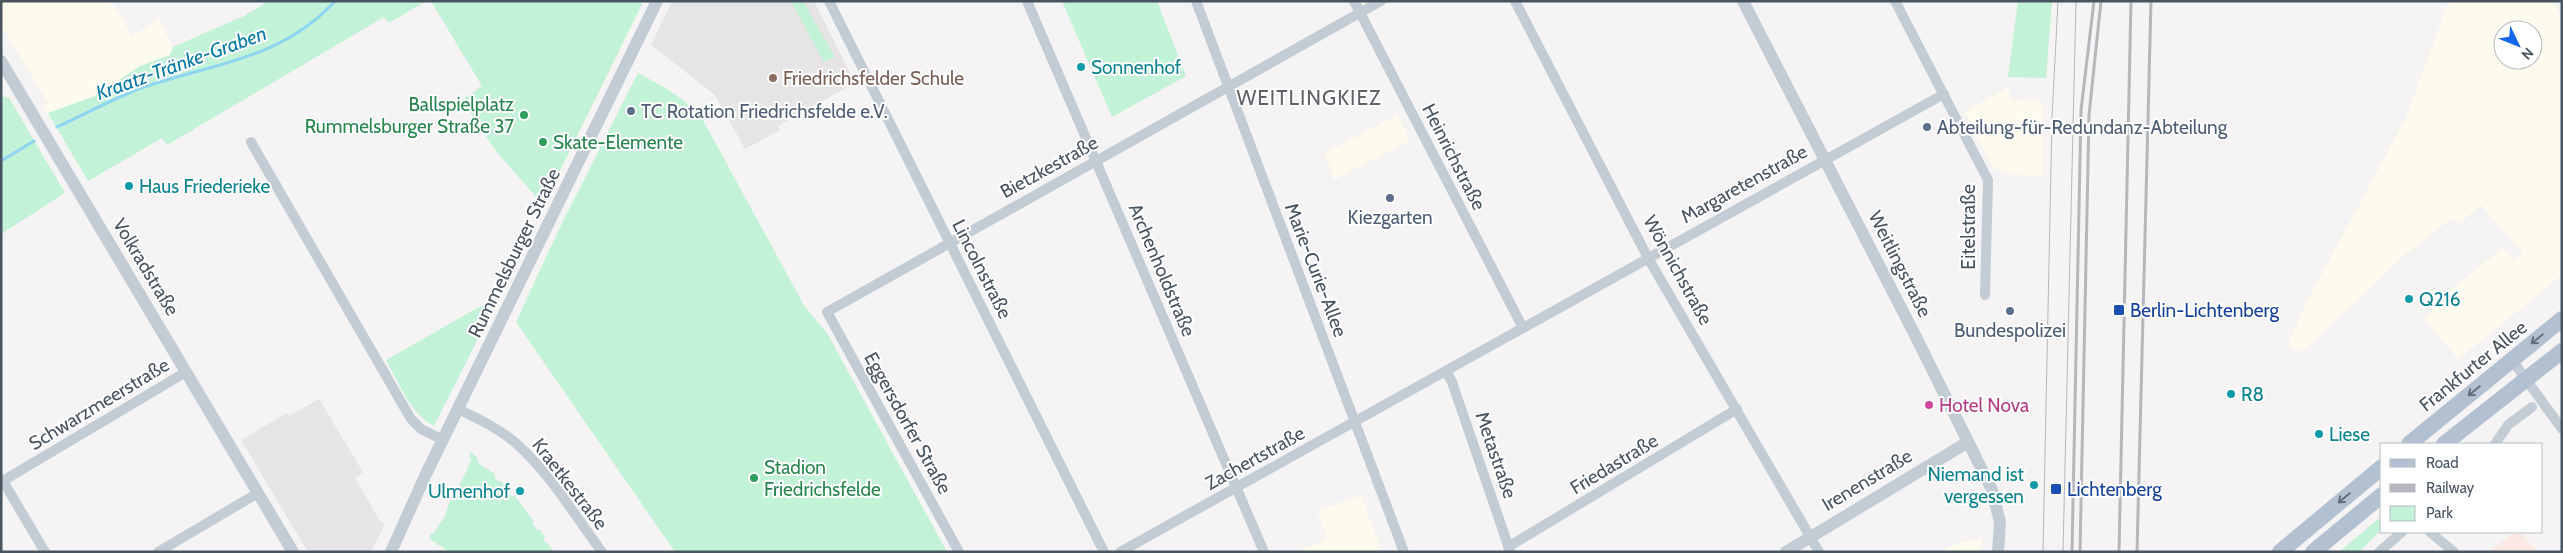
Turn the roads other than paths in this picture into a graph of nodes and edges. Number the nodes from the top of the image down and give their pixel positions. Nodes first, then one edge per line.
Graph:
1 (657, 1) edge
2 (829, 1) edge
3 (1027, 1) edge
4 (1196, 1) edge
5 (1354, 1) edge
6 (1381, 1) edge
7 (1515, 1) edge
8 (1743, 1) edge
9 (1895, 1) edge
10 (1360, 13) junction
11 (3, 69) edge
12 (1228, 86) junction
13 (1944, 94) junction
14 (251, 142) dead end
15 (1825, 159) junction
16 (1096, 161) junction
17 (950, 243) junction
18 (1648, 258) junction
19 (1985, 295) dead end
20 (827, 312) joint
21 (2562, 319) edge
22 (1522, 328) junction
23 (2562, 351) edge
24 (2512, 360) junction
25 (1446, 371) junction
26 (186, 372) junction
27 (2524, 379) junction
28 (1406, 394) joint
29 (2532, 407) dead end
30 (458, 409) junction
31 (1737, 409) junction
32 (1354, 422) junction
33 (2562, 429) edge
34 (443, 440) junction
35 (1968, 442) junction
36 (2410, 443) edge
37 (2445, 443) edge
38 (2496, 443) edge
39 (2380, 469) edge
40 (2, 482) edge
41 (1237, 488) junction
42 (258, 493) junction
43 (2380, 497) edge
44 (2401, 533) edge
45 (2431, 533) edge
46 (1810, 537) junction
47 (1509, 549) edge
48 (45, 552) edge
49 (158, 552) edge
50 (293, 552) edge
51 (391, 552) edge
52 (602, 552) edge
53 (959, 552) edge
54 (1104, 552) edge
55 (1120, 552) edge
56 (1264, 552) edge
57 (1404, 552) edge
58 (1786, 552) edge
59 (1819, 552) edge
60 (1998, 552) edge
61 (2280, 552) edge
62 (2313, 552) edge
63 (2379, 552) edge
64 (2454, 552) edge

1 - 30 street, Rummelsburger Straße
2 - 17 street, Lincolnstraße
3 - 16 street, Archenholdstraße
4 - 12 street, Marie-Curie-Allee
5 - 10 street, Heinrichstraße
6 - 10 street, Bietzkestraße
7 - 18 street, Wönnichstraße
8 - 15 street, Weitlingstraße
9 - 13 street, Eitelstraße
10 - 12 street, Bietzkestraße
10 - 22 street, Heinrichstraße
11 - 26 street, Volkradstraße
12 - 16 street, Bietzkestraße
12 - 32 street, Marie-Curie-Allee
13 - 15 street, Margaretenstraße
13 - 19 street, Eitelstraße
14 - 34 street
15 - 18 street, Margaretenstraße
15 - 35 street, Weitlingstraße
16 - 17 street, Bietzkestraße
16 - 41 street, Archenholdstraße
17 - 20 street, Bietzkestraße
17 - 54 street, Lincolnstraße
18 - 22 street, Margaretenstraße
18 - 31 street, Wönnichstraße
20 - 53 street, Eggersdorfer Straße
21 -> 24 main road, Frankfurter Allee
22 - 25 street, Margaretenstraße
23 - 27 main road
24 - 27 street
24 -> 36 main road, Frankfurter Allee
25 - 28 street, Margaretenstraße
25 - 47 street, Metastraße
26 - 40 street, Schwarzmeerstraße
26 - 42 street, Volkradstraße
27 - 33 street
27 - 37 main road
28 - 32 street, Zachertstraße
29 - 38 street
30 - 34 street, Rummelsburger Straße
30 - 52 street, Kraetkestraße
31 - 46 street, Wönnichstraße
31 - 47 street, Friedastraße
32 - 41 street, Zachertstraße
32 - 57 street, Marie-Curie-Allee
34 - 51 street, Rummelsburger Straße
35 - 46 street, Irenenstraße
35 - 60 street, Weitlingstraße
39 -> 61 main road
40 - 48 street, Schwarzmeerstraße
41 - 55 street, Zachertstraße
41 - 56 street, Archenholdstraße
42 - 49 street
42 - 50 street, Volkradstraße
43 - 62 main road
44 - 63 street
45 - 64 street
46 - 58 street, Irenenstraße
46 - 59 street, Wönnichstraße

